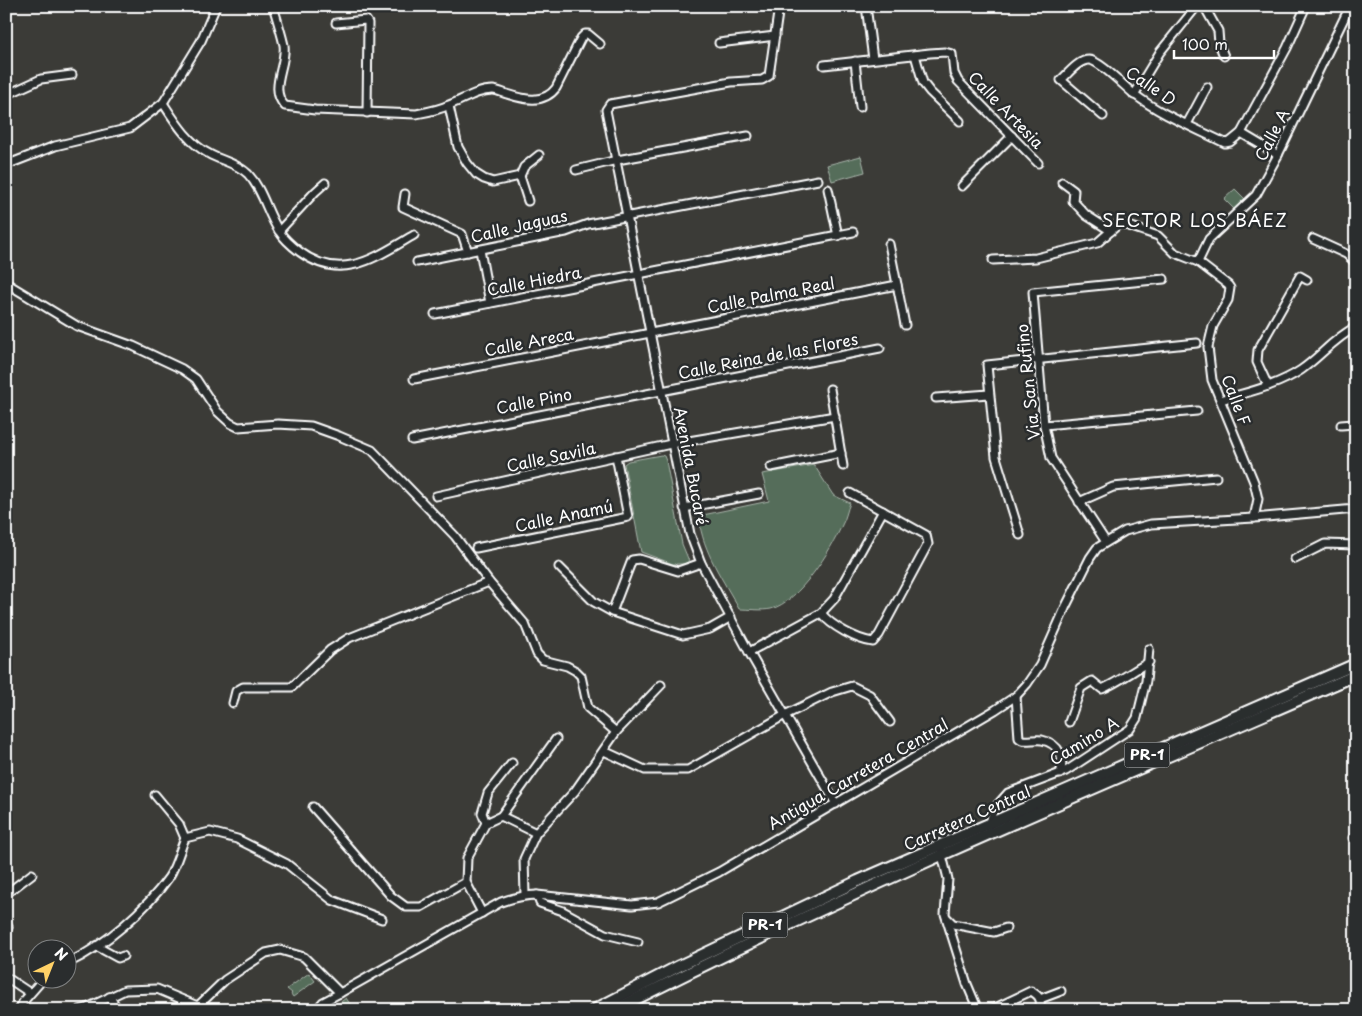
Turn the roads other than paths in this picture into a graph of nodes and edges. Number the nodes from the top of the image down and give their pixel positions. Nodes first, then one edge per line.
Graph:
1 (216, 6) edge
2 (273, 6) edge
3 (779, 6) edge
4 (866, 6) edge
5 (1197, 6) edge
6 (1204, 6) edge
7 (1306, 6) edge
8 (1350, 6) edge
9 (336, 22) dead end
10 (775, 36) junction
11 (719, 43) dead end
12 (600, 44) dead end
13 (915, 54) junction
14 (1224, 56) dead end
15 (873, 60) junction
16 (855, 62) junction
17 (824, 65) dead end
18 (72, 75) dead end
19 (1208, 87) dead end
20 (1134, 94) junction
21 (6, 95) edge
22 (163, 103) junction
23 (449, 106) junction
24 (860, 107) dead end
25 (367, 112) junction
26 (1103, 116) dead end
27 (960, 121) dead end
28 (1187, 124) junction
29 (1241, 133) junction
30 (748, 136) dead end
31 (1012, 136) junction
32 (539, 155) dead end
33 (1278, 156) junction
34 (618, 160) junction
35 (1038, 163) dead end
36 (6, 165) edge
37 (576, 170) dead end
38 (520, 176) junction
39 (818, 180) dead end
40 (1062, 182) dead end
41 (325, 183) dead end
42 (962, 186) dead end
43 (828, 190) dead end
44 (405, 194) dead end
45 (528, 201) dead end
46 (627, 216) junction
47 (279, 231) junction
48 (1111, 231) junction
49 (853, 232) dead end
50 (414, 235) dead end
51 (838, 236) junction
52 (1313, 239) dead end
53 (889, 244) dead end
54 (480, 250) junction
55 (468, 252) junction
56 (993, 260) dead end
57 (417, 262) dead end
58 (1198, 262) junction
59 (1356, 263) edge
60 (639, 274) junction
61 (1164, 279) dead end
62 (1307, 280) dead end
63 (6, 283) edge
64 (897, 285) junction
65 (490, 303) junction
66 (435, 314) dead end
67 (905, 325) dead end
68 (1356, 327) edge
69 (650, 332) junction
70 (1197, 343) dead end
71 (880, 348) dead end
72 (1038, 358) junction
73 (414, 379) dead end
74 (1268, 386) junction
75 (830, 389) dead end
76 (662, 390) junction
77 (989, 394) junction
78 (936, 398) dead end
79 (1221, 400) junction
80 (1196, 411) dead end
81 (835, 416) junction
82 (1044, 425) junction
83 (1341, 425) dead end
84 (412, 440) dead end
85 (1356, 442) edge
86 (671, 444) junction
87 (841, 453) junction
88 (616, 456) junction
89 (844, 466) dead end
90 (771, 467) dead end
91 (1216, 477) dead end
92 (850, 493) dead end
93 (759, 494) dead end
94 (436, 496) dead end
95 (1079, 502) junction
96 (684, 508) junction
97 (1356, 508) edge
98 (883, 511) junction
99 (1254, 518) junction
100 (1020, 534) dead end
101 (1106, 542) junction
102 (1356, 545) edge
103 (476, 548) dead end
104 (1295, 560) dead end
105 (701, 563) junction
106 (559, 567) dead end
107 (489, 582) junction
108 (612, 612) junction
109 (822, 613) junction
110 (731, 617) junction
111 (1149, 649) dead end
112 (749, 652) junction
113 (1148, 662) junction
114 (1356, 662) edge
115 (1355, 675) edge
116 (661, 685) dead end
117 (1016, 696) junction
118 (233, 703) dead end
119 (785, 715) junction
120 (890, 722) dead end
121 (1069, 722) dead end
122 (616, 732) junction
123 (556, 739) dead end
124 (604, 751) junction
125 (512, 763) dead end
126 (1060, 774) junction
127 (156, 795) dead end
128 (836, 804) junction
129 (313, 807) dead end
130 (501, 816) junction
131 (486, 824) junction
132 (990, 824) junction
133 (536, 833) junction
134 (185, 838) junction
135 (940, 850) junction
136 (32, 874) dead end
137 (466, 882) junction
138 (6, 894) edge
139 (525, 895) junction
140 (537, 895) junction
141 (482, 913) junction
142 (946, 917) junction
143 (382, 919) dead end
144 (6, 921) edge
145 (1006, 928) dead end
146 (6, 929) edge
147 (638, 942) dead end
148 (96, 946) junction
149 (124, 956) dead end
150 (78, 959) edge
151 (6, 977) edge
152 (35, 988) edge
153 (1061, 991) dead end
154 (30, 993) junction
155 (340, 993) junction
156 (110, 996) junction
157 (1040, 999) junction
158 (198, 1006) junction
159 (19, 1010) edge
160 (79, 1010) edge
161 (119, 1010) edge
162 (207, 1010) edge
163 (316, 1010) edge
164 (594, 1010) edge
165 (614, 1010) edge
166 (978, 1010) edge
167 (991, 1010) edge
168 (1040, 1010) edge

1 - 22 street
2 - 25 street
3 - 10 street
4 - 15 street
5 - 20 street
6 - 14 street
7 - 29 street
8 - 33 street, Calle A
9 - 25 street
10 - 11 street
10 - 34 street, Avenida Bucaré
12 - 23 street
13 - 15 street, Calle Artesia
13 - 27 street
13 - 31 street, Calle Artesia
15 - 16 street, Calle Artesia
16 - 17 street, Calle Artesia
16 - 24 street
18 - 21 street
19 - 28 street
20 - 26 street, Calle D
20 - 28 street, Calle D
22 - 36 street
22 - 47 street
23 - 25 street
23 - 38 street
28 - 29 street, Calle D
29 - 33 street
30 - 34 street
31 - 35 street, Calle Artesia
31 - 42 street
32 - 38 street
33 - 58 street, Calle A
34 - 37 street
34 - 46 street, Avenida Bucaré
38 - 45 street
39 - 46 street, Calle Jaguas
40 - 48 street
41 - 47 street
43 - 51 street
44 - 55 street
46 - 54 street, Calle Jaguas
46 - 60 street, Avenida Bucaré
47 - 50 street
48 - 56 street, Calle F
48 - 58 street, Calle F
49 - 51 street, Calle Hiedra
51 - 60 street, Calle Hiedra
52 - 59 street
53 - 64 street
54 - 55 street, Calle Jaguas
54 - 65 street
55 - 57 street, Calle Jaguas
58 - 79 street, Calle F
60 - 65 street, Calle Hiedra
60 - 69 street, Avenida Bucaré
61 - 72 street, Via San Rufino
62 - 74 street
63 - 107 street
64 - 67 street
64 - 69 street, Calle Palma Real
65 - 66 street, Calle Hiedra
68 - 74 street
69 - 73 street, Calle Areca
69 - 76 street, Avenida Bucaré
70 - 72 street
71 - 76 street, Calle Reina de las Flores
72 - 77 street
72 - 82 street, Via San Rufino
74 - 79 street
75 - 81 street
76 - 84 street, Calle Pino
76 - 86 street, Avenida Bucaré
77 - 78 street
77 - 100 street
79 - 99 street, Calle F
80 - 82 street
81 - 86 street, Calle Savila
81 - 87 street
82 - 95 street, Via San Rufino
83 - 85 street
86 - 88 street, Calle Savila
86 - 96 street, Avenida Bucaré
87 - 89 street
87 - 90 street
88 - 94 street, Calle Savila
88 - 103 street, Calle Anamú
91 - 95 street
92 - 98 street
93 - 96 street
95 - 101 street, Via San Rufino
96 - 105 street, Avenida Bucaré
97 - 99 street, Antigua Carretera Central
98 - 109 street
98 - 109 street
99 - 101 street, Antigua Carretera Central
101 - 117 street, Antigua Carretera Central
102 - 104 street
105 - 108 street
105 - 110 street, Avenida Bucaré
106 - 108 street
107 - 118 street
107 - 122 street
108 - 110 street
109 - 112 street
110 - 112 street, Avenida Bucaré
111 - 113 street, Camino A
112 - 119 street, Avenida Bucaré
113 - 121 street
113 - 126 street, Camino A
114 - 132 highway, Carretera Central / PR-1
115 - 135 highway, Carretera Central / PR-1
116 - 122 street
117 - 126 street
117 - 128 street, Antigua Carretera Central
119 - 120 street
119 - 124 street
119 - 128 street, Avenida Bucaré
122 - 124 street
123 - 130 street
124 - 133 street
125 - 131 street
126 - 132 street, Camino A
127 - 134 street
128 - 140 street, Antigua Carretera Central
129 - 137 street
130 - 131 street
130 - 133 street
131 - 137 street
132 - 135 highway, Carretera Central / PR-1
133 - 139 street
134 - 143 street
134 - 148 street
135 - 142 street
135 - 164 highway, Carretera Central / PR-1
135 - 165 highway, Carretera Central / PR-1
136 - 138 street
137 - 141 street
139 - 140 street, Antigua Carretera Central
139 - 141 street, Antigua Carretera Central
140 - 147 street
141 - 155 street, Antigua Carretera Central
142 - 145 street
142 - 166 street
144 - 146 street
148 - 149 street
148 - 150 street
151 - 154 street
152 - 154 street
153 - 157 street
154 - 159 street
155 - 158 street
155 - 163 street, Antigua Carretera Central
156 - 158 street
156 - 160 street
156 - 161 street
157 - 167 street
157 - 168 street
158 - 162 street

